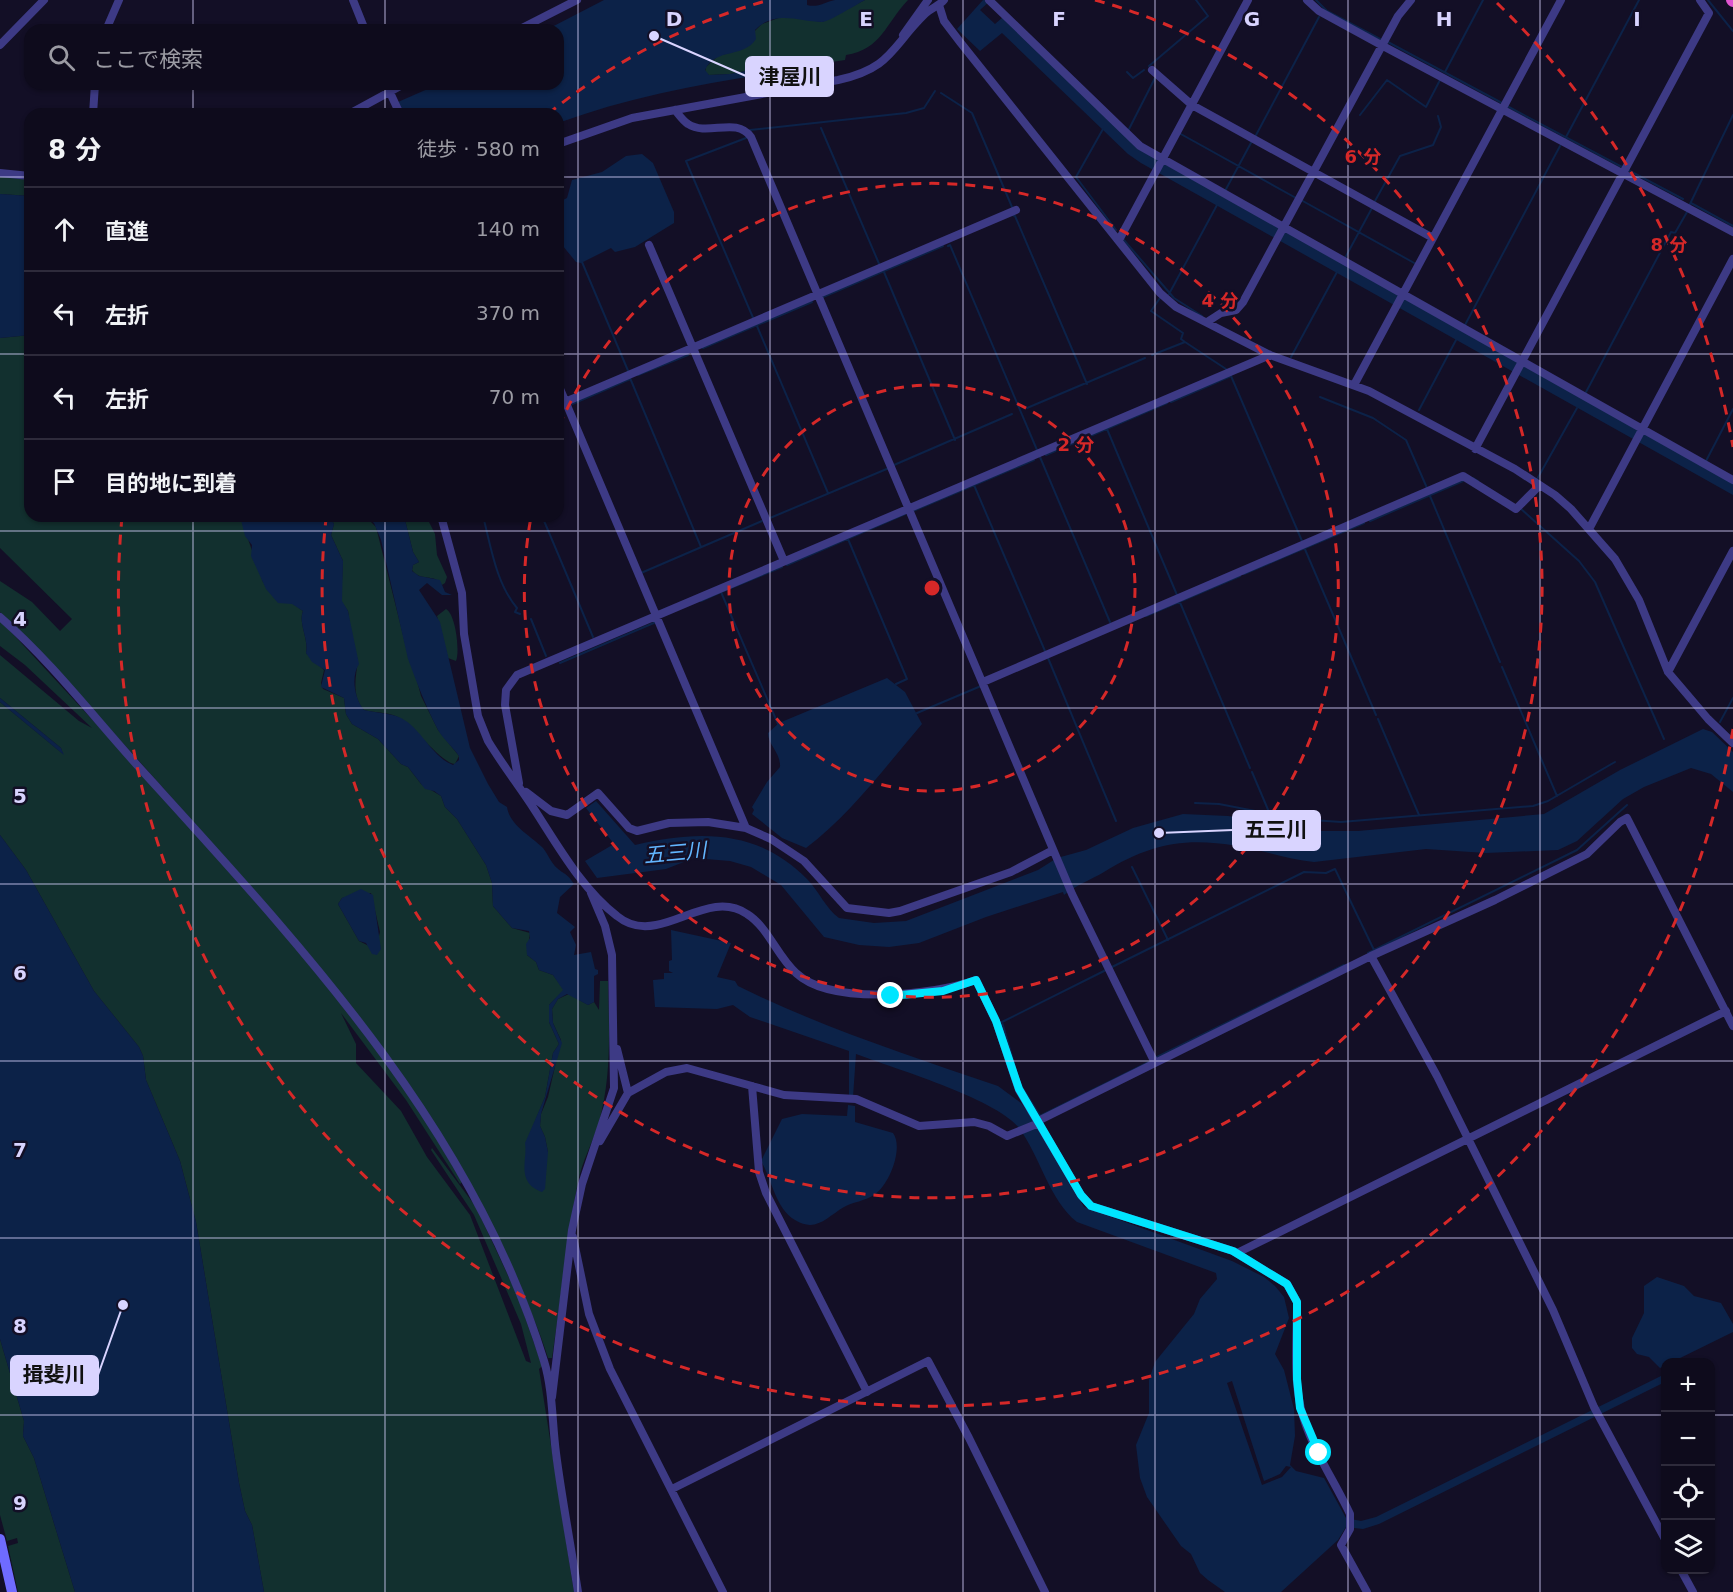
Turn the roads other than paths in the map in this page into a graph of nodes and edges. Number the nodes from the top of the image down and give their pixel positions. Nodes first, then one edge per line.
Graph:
1 (44, 0) edge
2 (119, 0) edge
3 (353, 0) edge
4 (577, 0) edge
5 (928, 0) edge
6 (1248, 0) edge
7 (1307, 0) edge
8 (1411, 0) edge
9 (1561, 0) edge
10 (1700, 0) edge
11 (990, 1) edge
12 (561, 3) edge
13 (942, 3) edge
14 (109, 24) edge
15 (363, 24) edge
16 (528, 24) edge
17 (0, 45) edge
18 (1383, 46) junction
19 (897, 49) junction
20 (1152, 70) dead end
21 (95, 90) edge
22 (384, 90) edge
23 (389, 90) edge
24 (1192, 105) junction
25 (94, 108) edge
26 (358, 108) edge
27 (397, 108) edge
28 (1503, 109) junction
29 (675, 110) junction
30 (564, 142) edge
31 (1163, 159) junction
32 (1314, 171) junction
33 (0, 173) edge
34 (1623, 174) junction
35 (24, 175) edge
36 (1016, 210) dead end
37 (1283, 226) junction
38 (1733, 232) edge
39 (1433, 238) junction
40 (1119, 240) junction
41 (649, 245) dead end
42 (1733, 259) edge
43 (818, 294) junction
44 (1403, 294) junction
45 (1206, 322) junction
46 (693, 349) junction
47 (1270, 355) junction
48 (1523, 361) junction
49 (1354, 385) junction
50 (564, 403) edge
51 (564, 408) edge
52 (1642, 429) junction
53 (1475, 449) junction
54 (1733, 480) edge
55 (1539, 486) junction
56 (908, 508) junction
57 (443, 522) edge
58 (1589, 529) junction
59 (1733, 551) edge
60 (783, 561) junction
61 (657, 615) junction
62 (0, 617) edge
63 (1668, 672) junction
64 (983, 682) junction
65 (1733, 743) edge
66 (520, 788) junction
67 (746, 828) junction
68 (1053, 850) junction
69 (589, 889) junction
70 (1371, 956) junction
71 (1726, 1011) junction
72 (1733, 1026) edge
73 (615, 1045) junction
74 (1155, 1064) junction
75 (752, 1086) junction
76 (628, 1094) junction
77 (1039, 1122) junction
78 (1468, 1138) junction
79 (595, 1146) junction
80 (572, 1230) junction
81 (1237, 1253) junction
82 (867, 1392) junction
83 (551, 1409) junction
84 (672, 1489) junction
85 (1661, 1533) edge
86 (0, 1539) edge
87 (1684, 1574) edge
88 (12, 1592) edge
89 (578, 1592) edge
90 (723, 1592) edge
91 (1045, 1592) edge
92 (1367, 1592) edge
93 (1693, 1592) edge

1 - 17 street
2 - 14 street
3 - 15 street
4 - 12 street
5 - 19 street
6 - 24 street
7 - 18 street
8 - 18 street
9 - 28 street
10 - 34 street
11 - 31 street
12 - 16 street
13 - 19 street
13 - 40 street
18 - 28 street
18 - 32 street
19 - 29 street
20 - 24 street
21 - 25 street
22 - 26 street
23 - 27 street
24 - 31 street
24 - 32 street
28 - 34 street
28 - 39 street
29 - 30 street
29 - 43 street
31 - 37 street
31 - 40 street
32 - 37 street
32 - 39 street
33 - 35 street
34 - 38 street
34 - 48 street
36 - 43 street
37 - 44 street
37 - 45 street
39 - 44 street
40 - 45 street
41 - 46 street
42 - 52 street
43 - 46 street
43 - 56 street
44 - 48 street
44 - 49 street
45 - 47 street
46 - 50 street
46 - 60 street
47 - 49 street
47 - 56 street
48 - 52 street
48 - 53 street
49 - 53 street
51 - 61 street
52 - 54 street
52 - 58 street
53 - 55 street
55 - 58 street
55 - 64 street
56 - 60 street
56 - 64 street
57 - 66 street
58 - 63 street
59 - 63 street
60 - 61 street
61 - 66 street
61 - 67 street
62 - 83 street
63 - 65 street
64 - 68 street
66 - 67 street
66 - 69 street
67 - 68 street
68 - 74 street
69 - 73 street
69 - 77 street
70 - 71 street
70 - 74 street
70 - 78 street
71 - 72 street
71 - 78 street
73 - 76 street
73 - 79 street
74 - 77 street
75 - 76 street
75 - 77 street
75 - 82 street
76 - 79 street
77 - 81 street
78 - 81 street
78 - 85 street
79 - 80 street
80 - 83 street
80 - 84 street
81 - 92 street
82 - 84 street
82 - 91 street
83 - 89 street
84 - 90 street
86 - 88 main road
87 - 93 street

